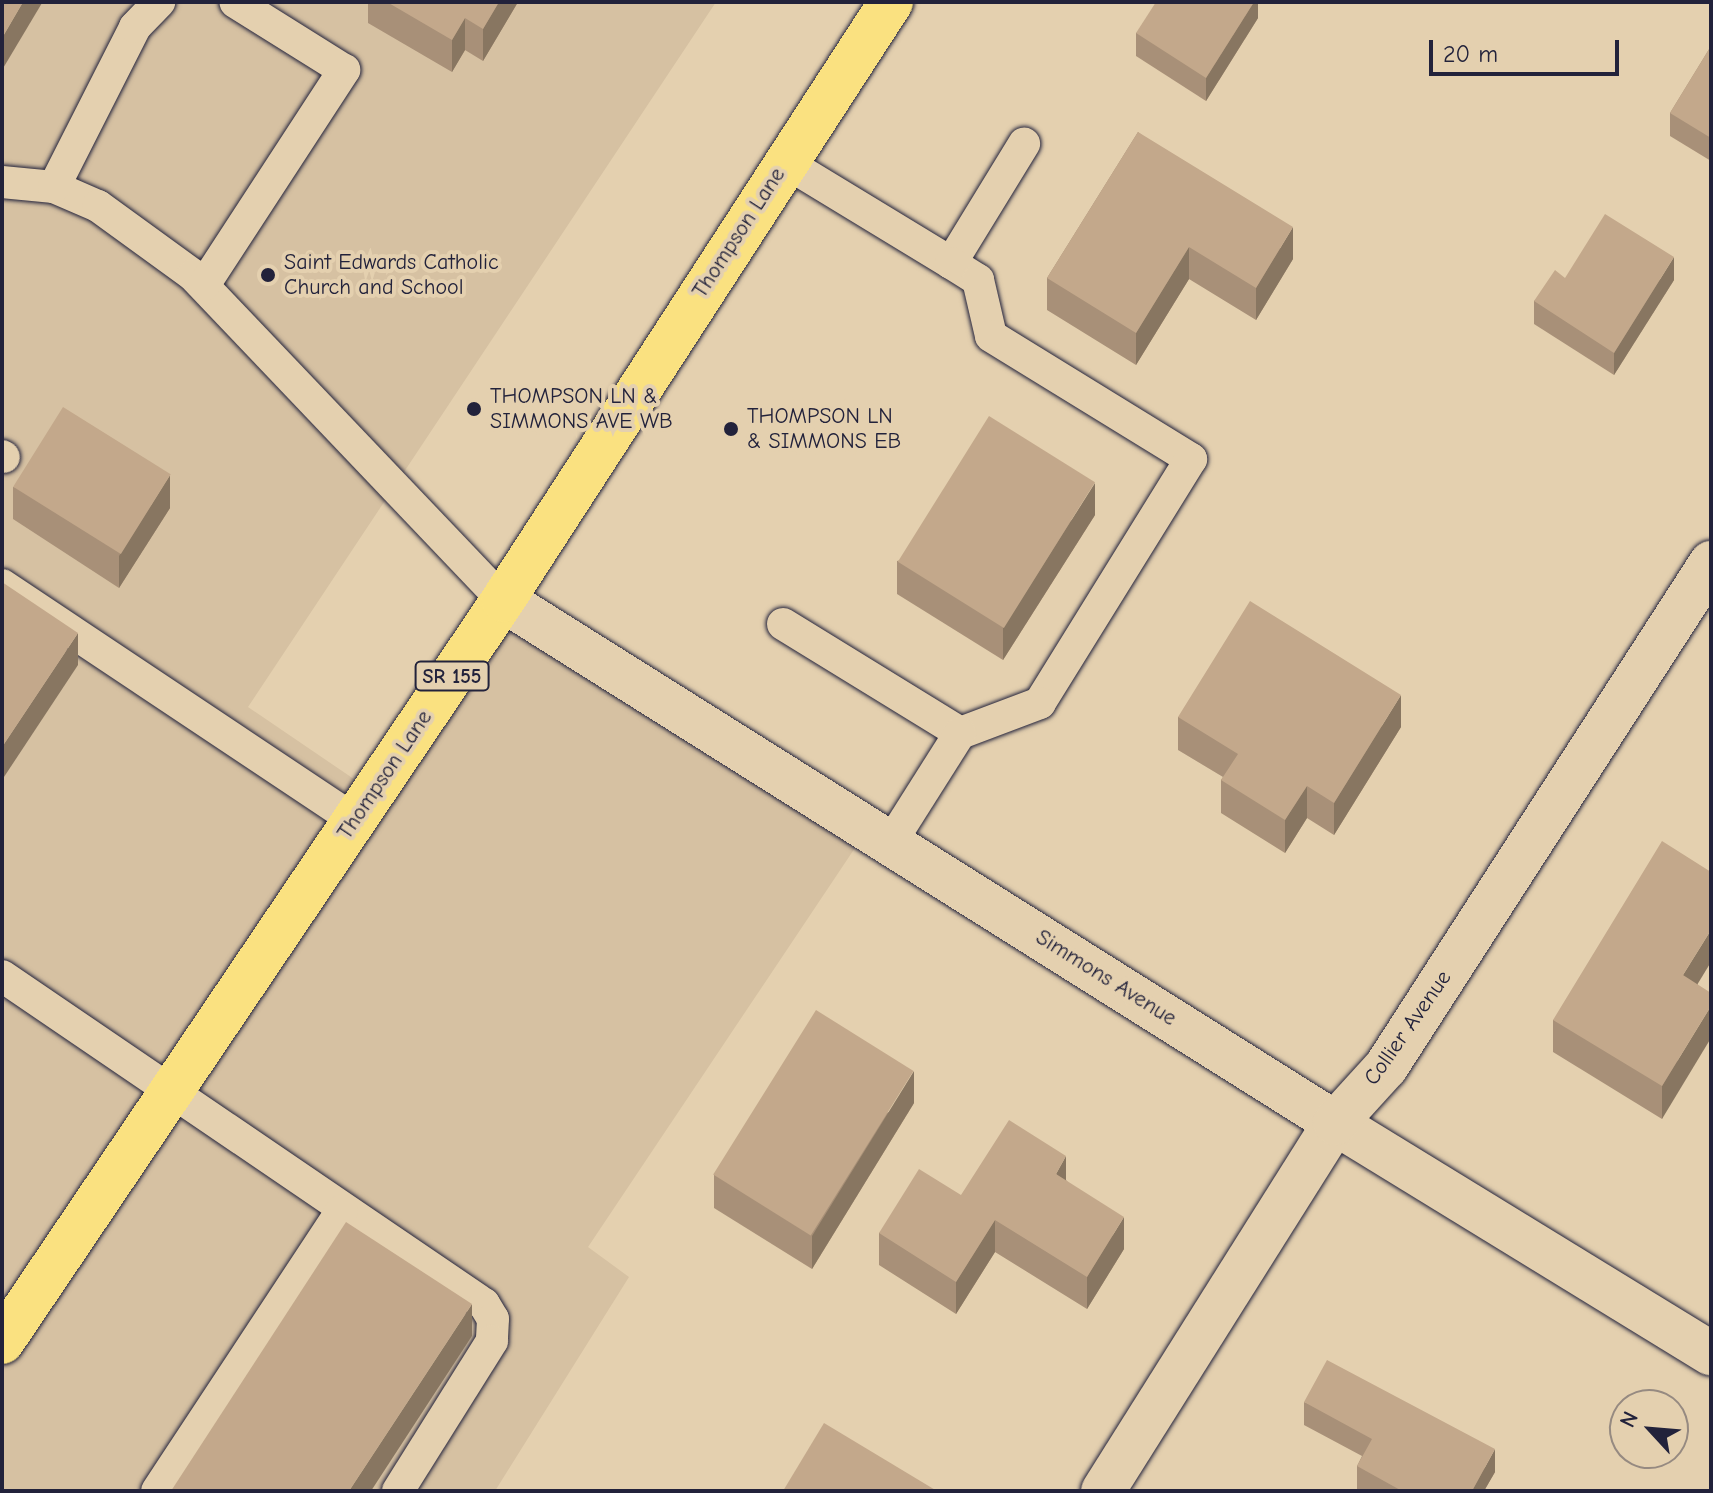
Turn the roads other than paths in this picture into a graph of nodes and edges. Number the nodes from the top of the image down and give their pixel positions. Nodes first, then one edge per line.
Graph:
1 (159, 2) edge
2 (235, 2) edge
3 (891, 2) edge
4 (1024, 144) dead end
5 (785, 162) junction
6 (2, 182) edge
7 (54, 187) junction
8 (951, 263) junction
9 (204, 285) junction
10 (1711, 563) edge
11 (2, 585) edge
12 (503, 600) junction
13 (783, 624) dead end
14 (960, 733) junction
15 (355, 820) junction
16 (891, 842) junction
17 (2, 976) edge
18 (173, 1090) junction
19 (1335, 1123) junction
20 (342, 1210) junction
21 (2, 1342) edge
22 (1711, 1353) edge
23 (157, 1491) edge
24 (398, 1491) edge
25 (1103, 1491) edge

1 - 7 lane
2 - 9 lane
3 - 5 main road, Thompson Lane / SR 155
4 - 8 lane
5 - 8 lane
5 - 12 main road, Thompson Lane / SR 155
6 - 7 lane
7 - 9 lane
8 - 14 lane
9 - 12 lane
10 - 19 street, Collier Avenue
11 - 15 lane
12 - 15 main road, Thompson Lane / SR 155
12 - 16 street, Simmons Avenue
13 - 14 lane
14 - 16 lane
15 - 18 main road, Thompson Lane / SR 155
16 - 19 street, Simmons Avenue
17 - 18 lane
18 - 20 lane
18 - 21 main road, Thompson Lane / SR 155
19 - 22 street, Simmons Avenue
19 - 25 street, Collier Avenue
20 - 23 lane
20 - 24 lane

